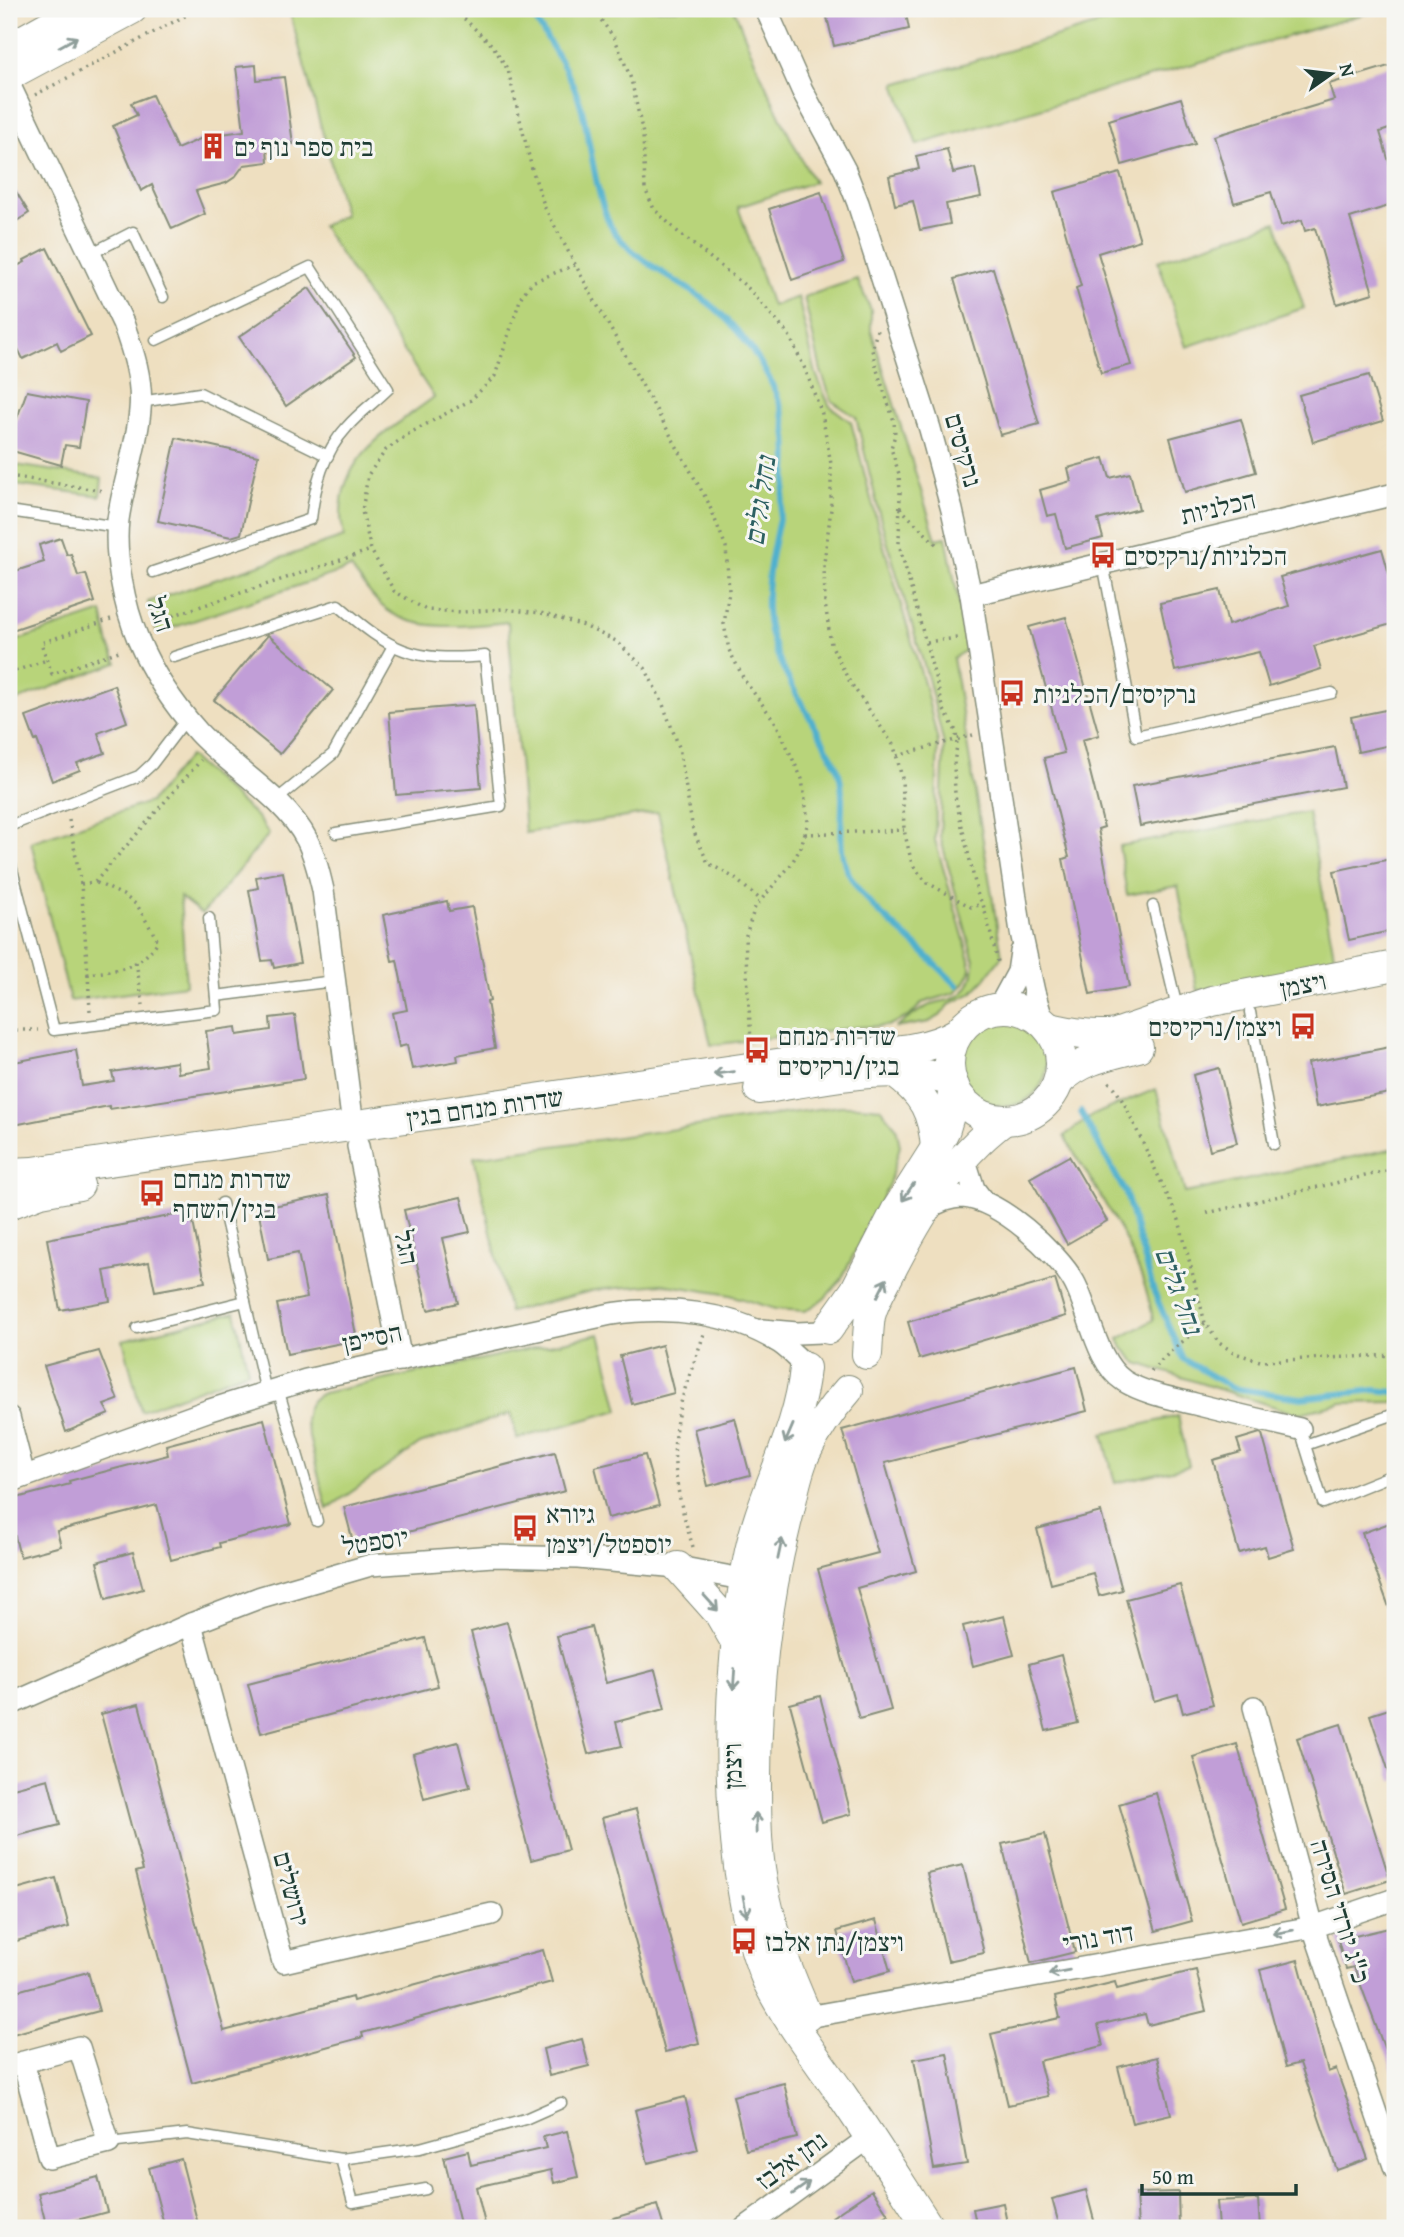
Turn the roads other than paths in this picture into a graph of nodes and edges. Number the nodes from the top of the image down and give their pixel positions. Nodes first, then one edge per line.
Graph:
1 (79, 9) edge
2 (132, 9) edge
3 (766, 9) edge
4 (9, 48) edge
5 (9, 75) edge
6 (9, 84) edge
7 (90, 254) junction
8 (163, 296) dead end
9 (156, 340) dead end
10 (140, 402) junction
11 (328, 456) junction
12 (1395, 494) edge
13 (9, 511) edge
14 (118, 527) junction
15 (1102, 563) junction
16 (153, 572) dead end
17 (971, 595) junction
18 (393, 646) junction
19 (174, 657) dead end
20 (1332, 693) dead end
21 (187, 718) junction
22 (275, 801) junction
23 (9, 826) edge
24 (336, 833) dead end
25 (9, 858) edge
26 (1153, 906) dead end
27 (209, 918) dead end
28 (1021, 933) junction
29 (1395, 966) edge
30 (334, 981) junction
31 (1395, 985) edge
32 (216, 996) junction
33 (1002, 1001) junction
34 (1178, 1012) junction
35 (1250, 1012) junction
36 (1046, 1025) junction
37 (958, 1032) junction
38 (895, 1073) junction
39 (1059, 1081) junction
40 (953, 1083) junction
41 (1003, 1121) junction
42 (355, 1136) junction
43 (1275, 1144) dead end
44 (936, 1147) junction
45 (964, 1157) junction
46 (9, 1173) edge
47 (983, 1201) junction
48 (222, 1203) dead end
49 (9, 1204) edge
50 (926, 1209) junction
51 (245, 1301) junction
52 (137, 1328) dead end
53 (757, 1330) junction
54 (825, 1330) junction
55 (867, 1354) junction
56 (401, 1360) junction
57 (805, 1366) junction
58 (272, 1390) junction
59 (848, 1390) junction
60 (1395, 1414) edge
61 (9, 1417) edge
62 (1302, 1437) junction
63 (1395, 1474) edge
64 (16, 1479) edge
65 (317, 1521) dead end
66 (689, 1569) junction
67 (759, 1582) junction
68 (191, 1624) junction
69 (737, 1644) junction
70 (9, 1705) edge
71 (1254, 1707) dead end
72 (1395, 1899) edge
73 (492, 1914) dead end
74 (1313, 1927) junction
75 (807, 2017) junction
76 (16, 2064) edge
77 (561, 2103) dead end
78 (870, 2137) junction
79 (109, 2143) junction
80 (341, 2159) junction
81 (1395, 2169) edge
82 (426, 2189) dead end
83 (745, 2228) edge
84 (929, 2228) edge

1 - 4 street
5 -> 2 street
3 - 17 street, נרקיסים
6 - 7 street, הגל
7 - 8 lane
7 - 10 street, הגל
9 - 11 lane
10 - 11 lane
10 - 14 street, הגל
11 - 16 lane
12 - 15 street, הכלניות
13 - 14 lane
14 - 21 street, הגל
15 - 17 street, הכלניות
15 - 20 lane
17 - 28 street, נרקיסים
18 - 19 lane
18 - 22 lane
18 - 24 lane
21 - 22 street, הגל
21 - 23 lane
22 - 30 street, הגל
25 - 32 lane
26 - 34 lane
27 - 32 lane
28 - 33 street, נרקיסים
28 - 36 street, נרקיסים
29 - 34 street, ויצמן
30 - 32 lane
30 - 42 street, הגל
31 - 35 street, ויצמן
33 - 36 street
33 - 37 street
34 - 36 street, ויצמן
35 - 39 street, ויצמן
35 - 43 lane
36 - 39 street
37 - 40 street
37 -> 42 street, שדרות מנחם בגין
38 - 40 street, שדרות מנחם בגין
38 - 42 street, שדרות מנחם בגין
38 - 44 street
39 - 41 street
40 - 41 street
40 - 44 street
41 - 45 street
42 - 46 street, שדרות מנחם בגין
42 - 49 street, שדרות מנחם בגין
42 - 56 street, הגל
44 -> 54 street
45 - 47 street
45 - 50 street
47 - 50 street
47 - 62 street
48 - 51 lane
55 -> 50 street
51 - 52 lane
51 - 58 lane
53 - 54 street, הסייפן
53 - 56 street, הסייפן
53 - 57 street, הסייפן
54 - 55 street
54 - 57 street
55 - 59 street
56 - 58 street, הסייפן
57 - 59 street
57 -> 67 street, ויצמן
58 - 64 street, הסייפן
58 - 65 lane
67 -> 59 street, ויצמן
60 - 62 lane
61 - 64 street
62 - 63 lane
66 - 67 street, יוספטל
66 - 68 street, יוספטל
66 -> 69 street
67 - 69 street, ויצמן
75 -> 67 street, ויצמן
68 - 70 street, יוספטל
68 - 73 street, ירושלים
69 -> 78 street, ויצמן
71 - 74 street, כ"ג יורדי הסירה
72 - 74 street, דוד נורי
74 -> 75 street, דוד נורי
74 - 81 street, כ"ג יורדי הסירה
75 - 78 street, ויצמן
76 - 79 street
76 - 79 street
77 - 80 lane
83 -> 78 street, נתן אלבז
78 - 84 street, ויצמן
79 - 80 lane
80 - 82 lane

